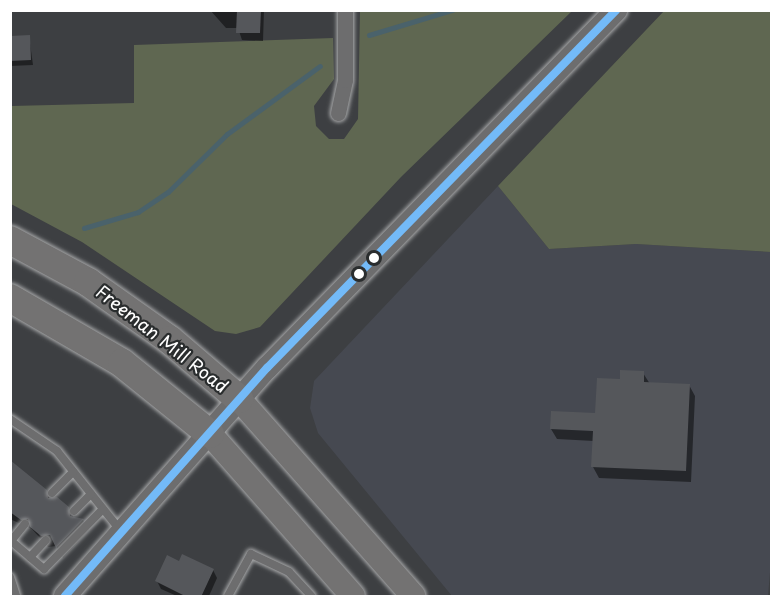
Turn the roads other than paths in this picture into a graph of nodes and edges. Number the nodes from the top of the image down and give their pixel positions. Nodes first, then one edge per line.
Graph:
1 (345, 10) edge
2 (616, 10) edge
3 (338, 112) dead end
4 (10, 240) edge
5 (10, 298) edge
6 (239, 399) junction
7 (10, 418) edge
8 (210, 434) junction
9 (73, 472) junction
10 (52, 493) dead end
11 (91, 494) junction
12 (103, 509) junction
13 (74, 511) dead end
14 (25, 524) dead end
15 (122, 532) junction
16 (11, 540) edge
17 (46, 540) dead end
18 (30, 557) junction
19 (10, 577) edge
20 (16, 597) edge
21 (65, 597) edge
22 (228, 597) edge
23 (310, 597) edge
24 (353, 597) edge
25 (413, 597) edge

1 - 3 street
2 - 6 main road
4 - 6 highway, Freeman Mill Road
5 - 8 highway
6 - 8 main road
6 - 25 main road, Freeman Mill Road
7 - 9 lane
8 - 15 main road
8 - 24 main road
9 - 10 lane
9 - 11 lane
11 - 12 lane
11 - 13 lane
12 - 15 lane
12 - 18 lane
14 - 16 lane
15 - 21 main road
16 - 18 lane
17 - 18 lane
19 - 20 lane
22 - 23 lane

